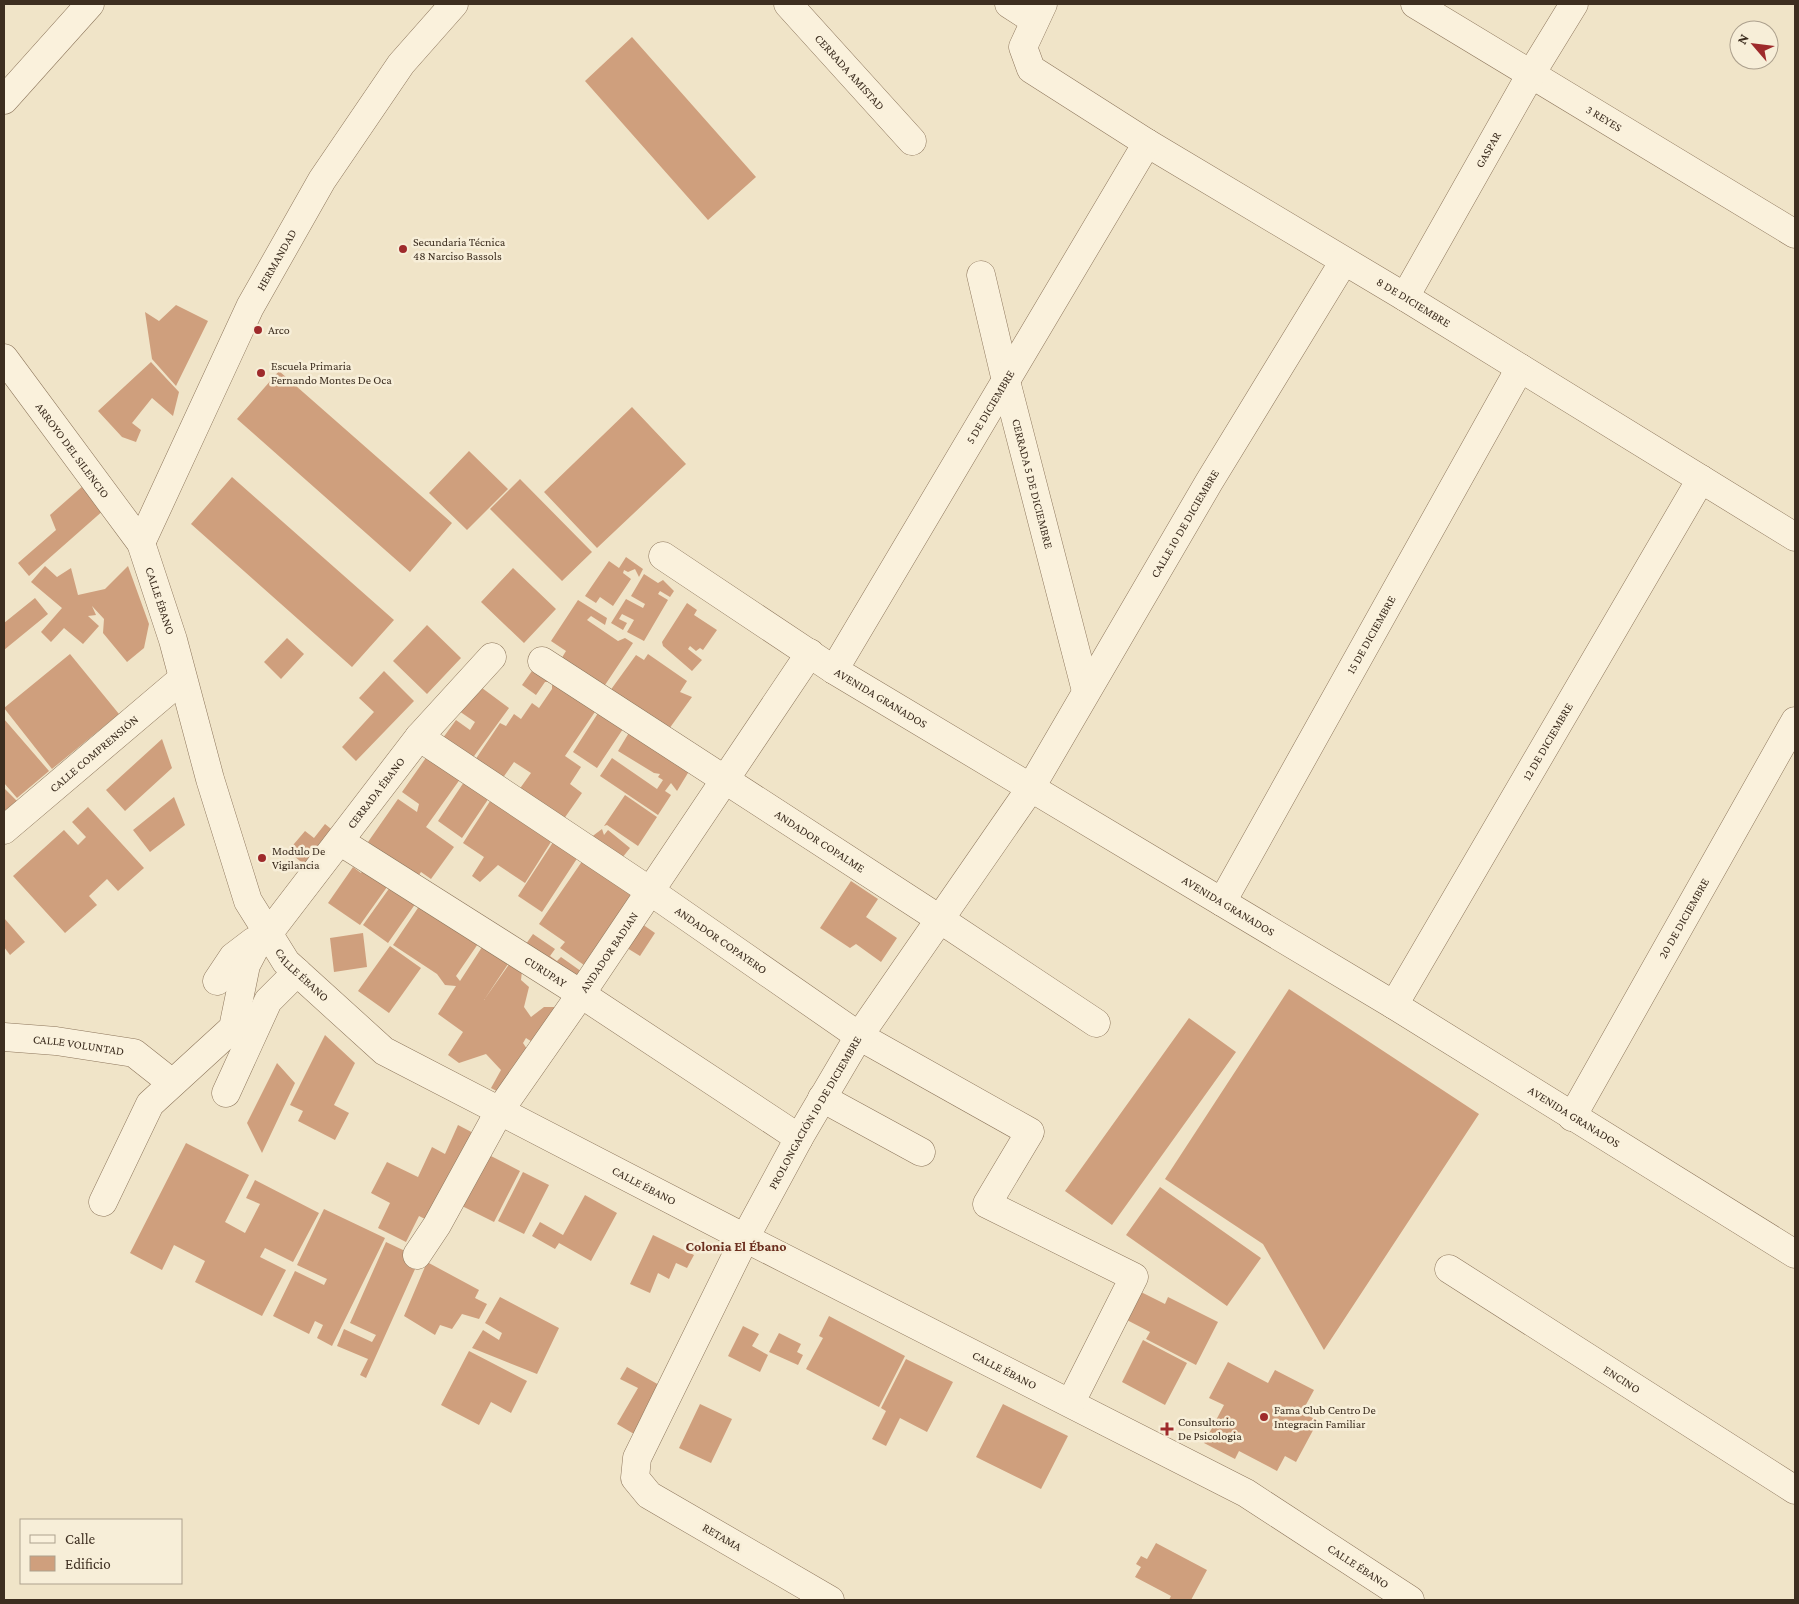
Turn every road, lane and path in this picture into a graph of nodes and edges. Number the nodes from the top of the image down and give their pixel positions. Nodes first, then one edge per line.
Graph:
1 (90, 4) edge
2 (454, 4) edge
3 (788, 4) edge
4 (1009, 4) edge
5 (1415, 4) edge
6 (1574, 4) edge
7 (1038, 12) edge
8 (1531, 74) junction
9 (4, 100) edge
10 (912, 141) dead end
11 (1147, 143) junction
12 (1795, 234) edge
13 (1344, 261) junction
14 (981, 275) dead end
15 (1405, 297) junction
16 (4, 358) edge
17 (1520, 368) junction
18 (1006, 381) junction
19 (1701, 479) junction
20 (1795, 537) edge
21 (142, 543) junction
22 (663, 556) dead end
23 (810, 654) junction
24 (492, 657) dead end
25 (542, 661) dead end
26 (834, 670) junction
27 (182, 679) junction
28 (1086, 691) junction
29 (1795, 721) edge
30 (419, 737) junction
31 (725, 780) junction
32 (1030, 789) junction
33 (4, 830) edge
34 (341, 842) junction
35 (650, 891) junction
36 (1222, 902) junction
37 (938, 918) junction
38 (267, 933) junction
39 (297, 972) junction
40 (217, 981) dead end
41 (580, 994) junction
42 (1394, 1005) junction
43 (1096, 1023) dead end
44 (858, 1036) junction
45 (4, 1037) edge
46 (172, 1083) junction
47 (226, 1093) dead end
48 (822, 1098) junction
49 (500, 1110) junction
50 (1572, 1117) junction
51 (799, 1138) junction
52 (921, 1152) dead end
53 (103, 1202) dead end
54 (745, 1238) junction
55 (1795, 1254) edge
56 (417, 1255) dead end
57 (1449, 1269) dead end
58 (1071, 1402) junction
59 (637, 1458) joint
60 (1795, 1490) edge
61 (830, 1600) edge
62 (1410, 1600) edge

1 - 9 street
2 - 21 street, HERMANDAD
3 - 10 street, CERRADA AMISTAD
4 - 7 street
5 - 8 street, 3 REYES
6 - 8 street, GASPAR
7 - 11 street, 8 DE DICIEMBRE
8 - 12 street, 3 REYES
8 - 15 street, GASPAR
11 - 13 street, 8 DE DICIEMBRE
11 - 18 street, 5 DE DICIEMBRE
13 - 15 street, 8 DE DICIEMBRE
13 - 28 street, CALLE 10 DE DICIEMBRE
14 - 18 street, CERRADA 5 DE DICIEMBRE
15 - 17 street, 8 DE DICIEMBRE
16 - 21 street, ARROYO DEL SILENCIO
17 - 19 street, 8 DE DICIEMBRE
17 - 36 street, 15 DE DICIEMBRE
18 - 26 street, 5 DE DICIEMBRE
18 - 28 street, CERRADA 5 DE DICIEMBRE
19 - 20 street, 8 DE DICIEMBRE
19 - 42 street, 12 DE DICIEMBRE
21 - 27 street, CALLE ÉBANO
22 - 23 street, AVENIDA GRANADOS
23 - 26 street, AVENIDA GRANADOS
23 - 31 street, ANDADOR BADIAN
24 - 30 street, CERRADA ÉBANO
25 - 31 street, ANDADOR COPALME
26 - 32 street, AVENIDA GRANADOS
27 - 33 street, CALLE COMPRENSIÓN
27 - 38 street, CALLE ÉBANO
28 - 32 street, CALLE 10 DE DICIEMBRE
29 - 50 street, 20 DE DICIEMBRE
30 - 34 street, CERRADA ÉBANO
30 - 35 street, ANDADOR COPAYERO
31 - 35 street, ANDADOR BADIAN
31 - 37 street, ANDADOR COPALME
32 - 36 street, AVENIDA GRANADOS
32 - 37 street, PROLONGACIÓN 10 DE DICIEMBRE
34 - 38 street, CERRADA ÉBANO
34 - 41 street, CURUPAY
35 - 41 street, ANDADOR BADIAN
35 - 44 street, ANDADOR COPAYERO
36 - 42 street, AVENIDA GRANADOS
37 - 43 street, ANDADOR COPALME
37 - 44 street, PROLONGACIÓN 10 DE DICIEMBRE
38 - 39 street, CALLE ÉBANO
38 - 40 street
38 - 46 street
39 - 47 street
39 - 49 street, CALLE ÉBANO
41 - 49 street, ANDADOR BADIAN
41 - 51 street, CURUPAY
42 - 50 street, AVENIDA GRANADOS
44 - 48 street, PROLONGACIÓN 10 DE DICIEMBRE
44 - 58 street, ANDADOR COPAYERO
45 - 46 street, CALLE VOLUNTAD
46 - 53 street
48 - 51 street, PROLONGACIÓN 10 DE DICIEMBRE
48 - 52 street
49 - 54 street, CALLE ÉBANO
49 - 56 street, ANDADOR BADIAN
50 - 55 street, AVENIDA GRANADOS
51 - 54 street, PROLONGACIÓN 10 DE DICIEMBRE
54 - 58 street, CALLE ÉBANO
54 - 59 street, PROLONGACIÓN 10 DE DICIEMBRE
57 - 60 street, ENCINO
58 - 62 street, CALLE ÉBANO
59 - 61 street, RETAMA

